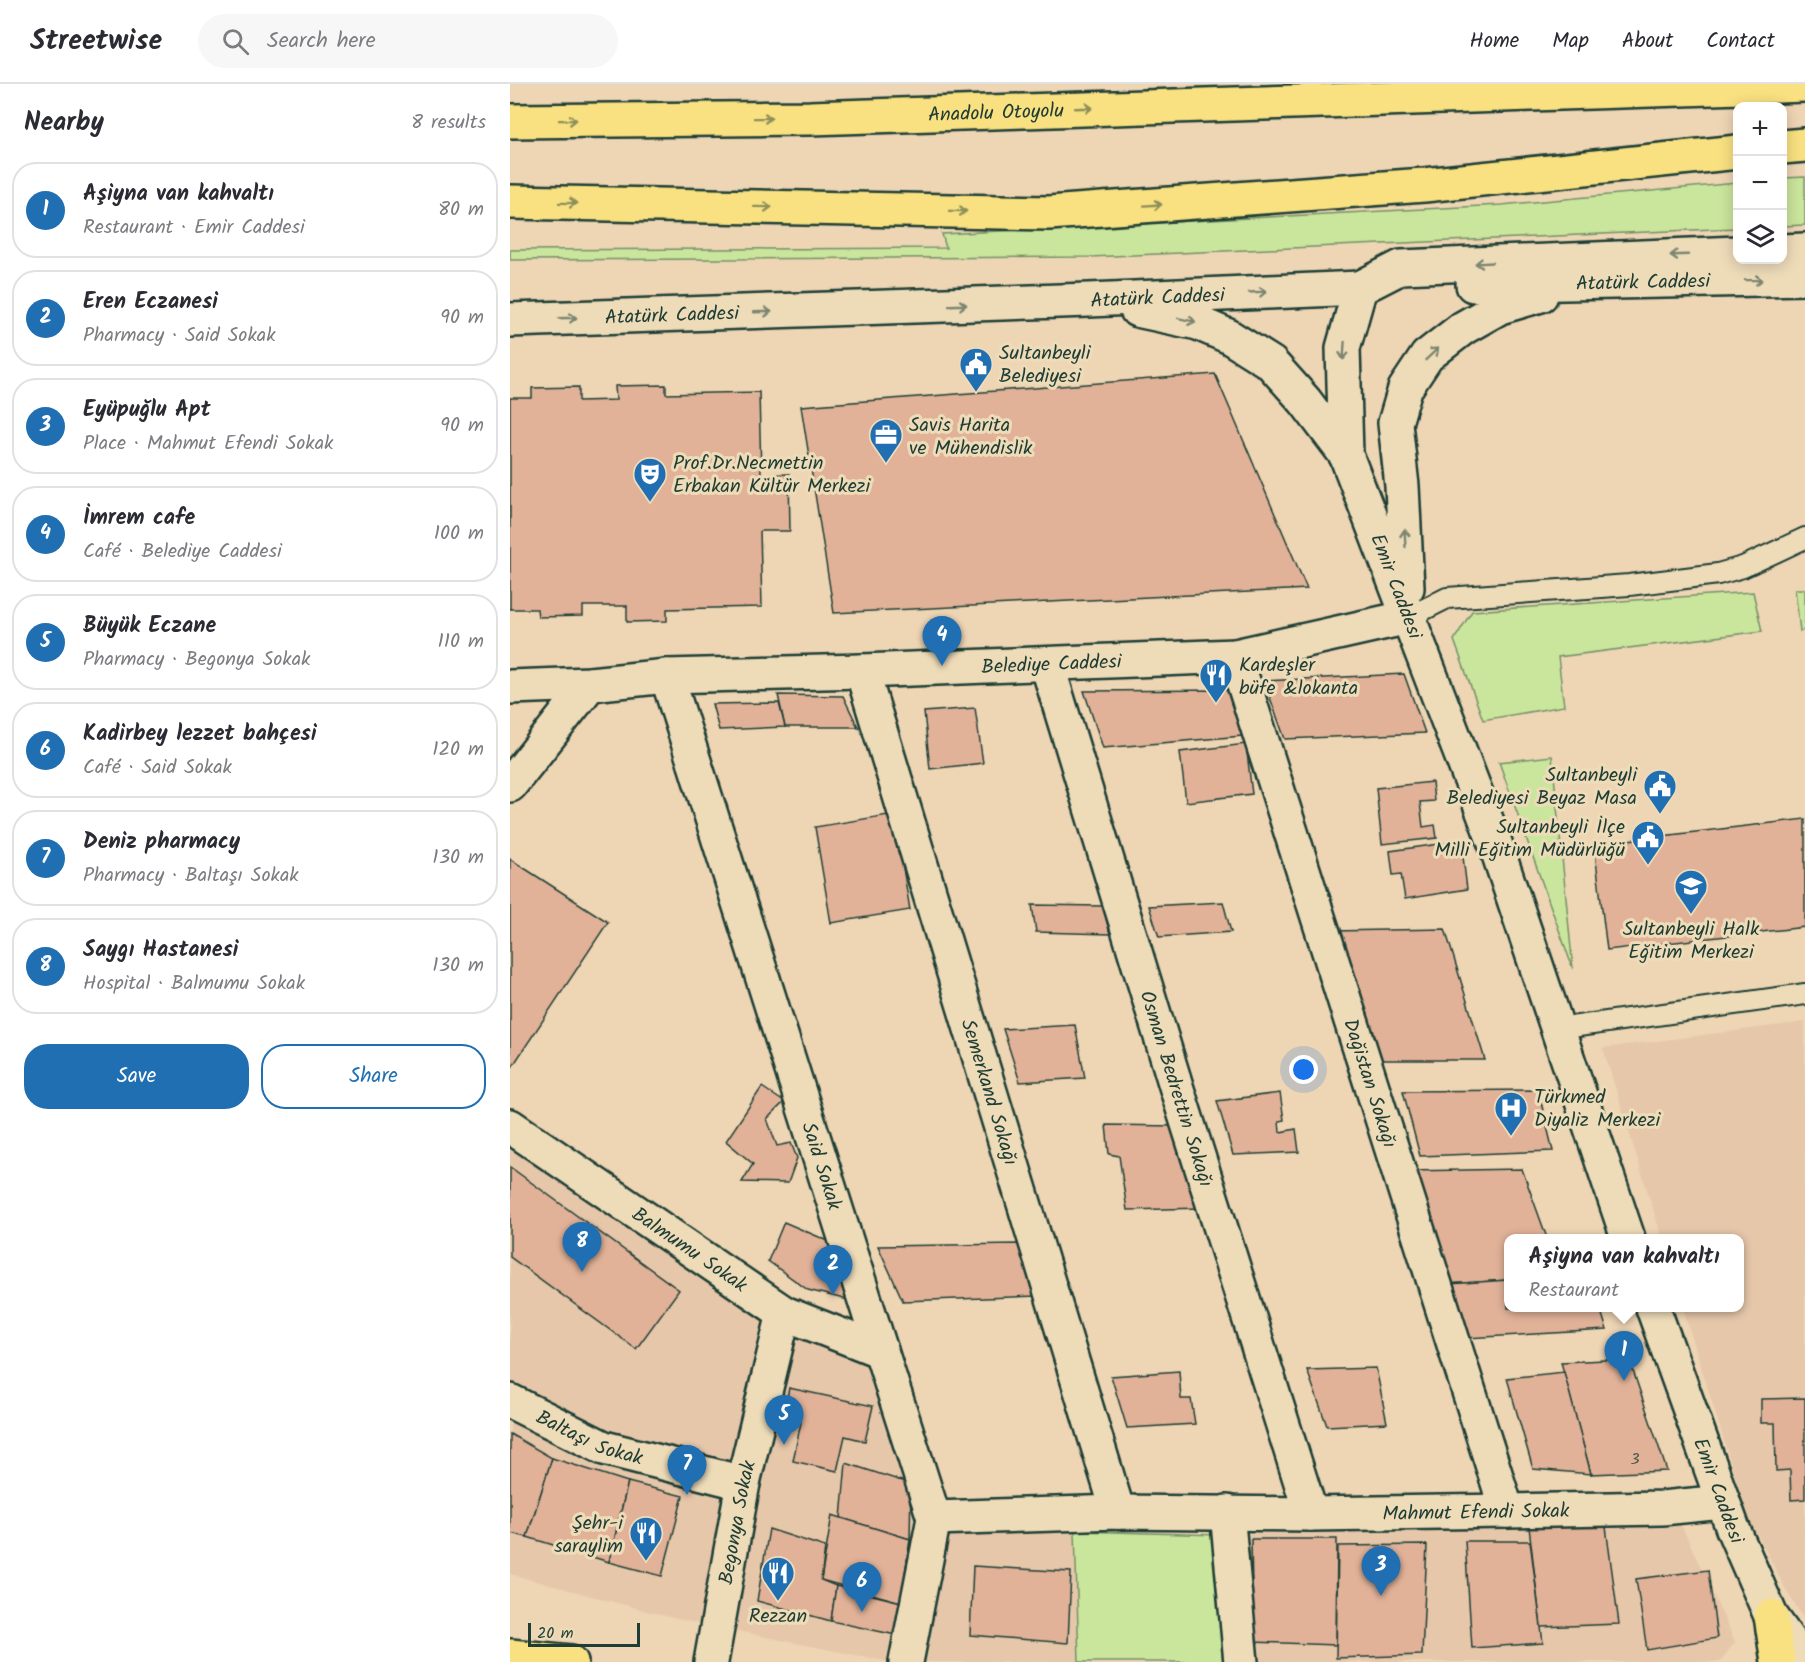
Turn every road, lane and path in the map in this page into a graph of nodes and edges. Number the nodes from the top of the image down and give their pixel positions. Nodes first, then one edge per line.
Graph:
1 (1805, 85) edge
2 (510, 121) edge
3 (1805, 145) edge
4 (1787, 147) edge
5 (1733, 152) edge
6 (510, 202) edge
7 (1805, 250) edge
8 (1787, 251) edge
9 (1733, 253) edge
10 (1805, 279) edge
11 (1582, 283) junction
12 (1360, 288) junction
13 (1089, 300) junction
14 (510, 320) edge
15 (1346, 455) junction
16 (1805, 538) edge
17 (1409, 617) junction
18 (1235, 656) junction
19 (1047, 664) junction
20 (861, 671) junction
21 (667, 676) junction
22 (590, 684) junction
23 (510, 687) edge
24 (510, 785) edge
25 (1805, 994) edge
26 (1557, 1029) junction
27 (510, 1126) edge
28 (1626, 1234) edge
29 (1654, 1312) edge
30 (784, 1313) junction
31 (881, 1351) junction
32 (510, 1401) edge
33 (743, 1484) junction
34 (1723, 1502) junction
35 (1508, 1511) junction
36 (1118, 1512) junction
37 (1227, 1512) junction
38 (1311, 1514) junction
39 (934, 1518) junction
40 (1771, 1616) junction
41 (510, 1656) edge
42 (571, 1662) edge
43 (711, 1662) edge
44 (906, 1662) edge
45 (1241, 1662) edge
46 (1778, 1662) edge
47 (1804, 1662) edge

2 -> 1 main road, Anadolu Otoyolu
3 - 4 main road
6 -> 5 main road
7 - 8 street
9 -> 12 street
11 -> 10 street, Atatürk Caddesi
11 - 12 street, Atatürk Caddesi
17 -> 11 street
13 -> 12 street, Atatürk Caddesi
12 -> 15 street, Emir Caddesi
14 -> 13 street, Atatürk Caddesi
13 -> 15 street
15 - 17 street, Emir Caddesi
16 - 17 lane
17 - 18 street, Belediye Caddesi
17 - 26 street, Emir Caddesi
18 - 19 street, Belediye Caddesi
18 - 35 street, Dağistan Sokağı
19 - 20 street, Belediye Caddesi
19 - 38 street, Osman Bedrettin Sokağı
20 - 21 street, Belediye Caddesi
20 - 36 street, Semerkand Sokağı
21 - 22 street, Belediye Caddesi
21 - 31 street, Said Sokak
22 - 23 street, Belediye Caddesi
22 - 24 street
25 - 26 lane
26 - 28 street, Emir Caddesi
27 - 30 street, Balmumu Sokak
29 - 34 street, Emir Caddesi
30 - 31 street, Balmumu Sokak
30 - 33 street, Begonya Sokak
31 - 39 street, Said Sokak
32 - 33 street, Baltaşı Sokak
33 - 43 street, Begonya Sokak
34 - 35 street, Mahmut Efendi Sokak
34 - 40 street, Emir Caddesi
35 - 38 street, Mahmut Efendi Sokak
36 - 37 street, Mahmut Efendi Sokak
36 - 39 street, Mahmut Efendi Sokak
37 - 38 street, Mahmut Efendi Sokak
37 - 45 street
39 - 44 street, Said Sokak
40 - 46 main road
40 - 47 street, Emir Caddesi
41 - 42 main road

